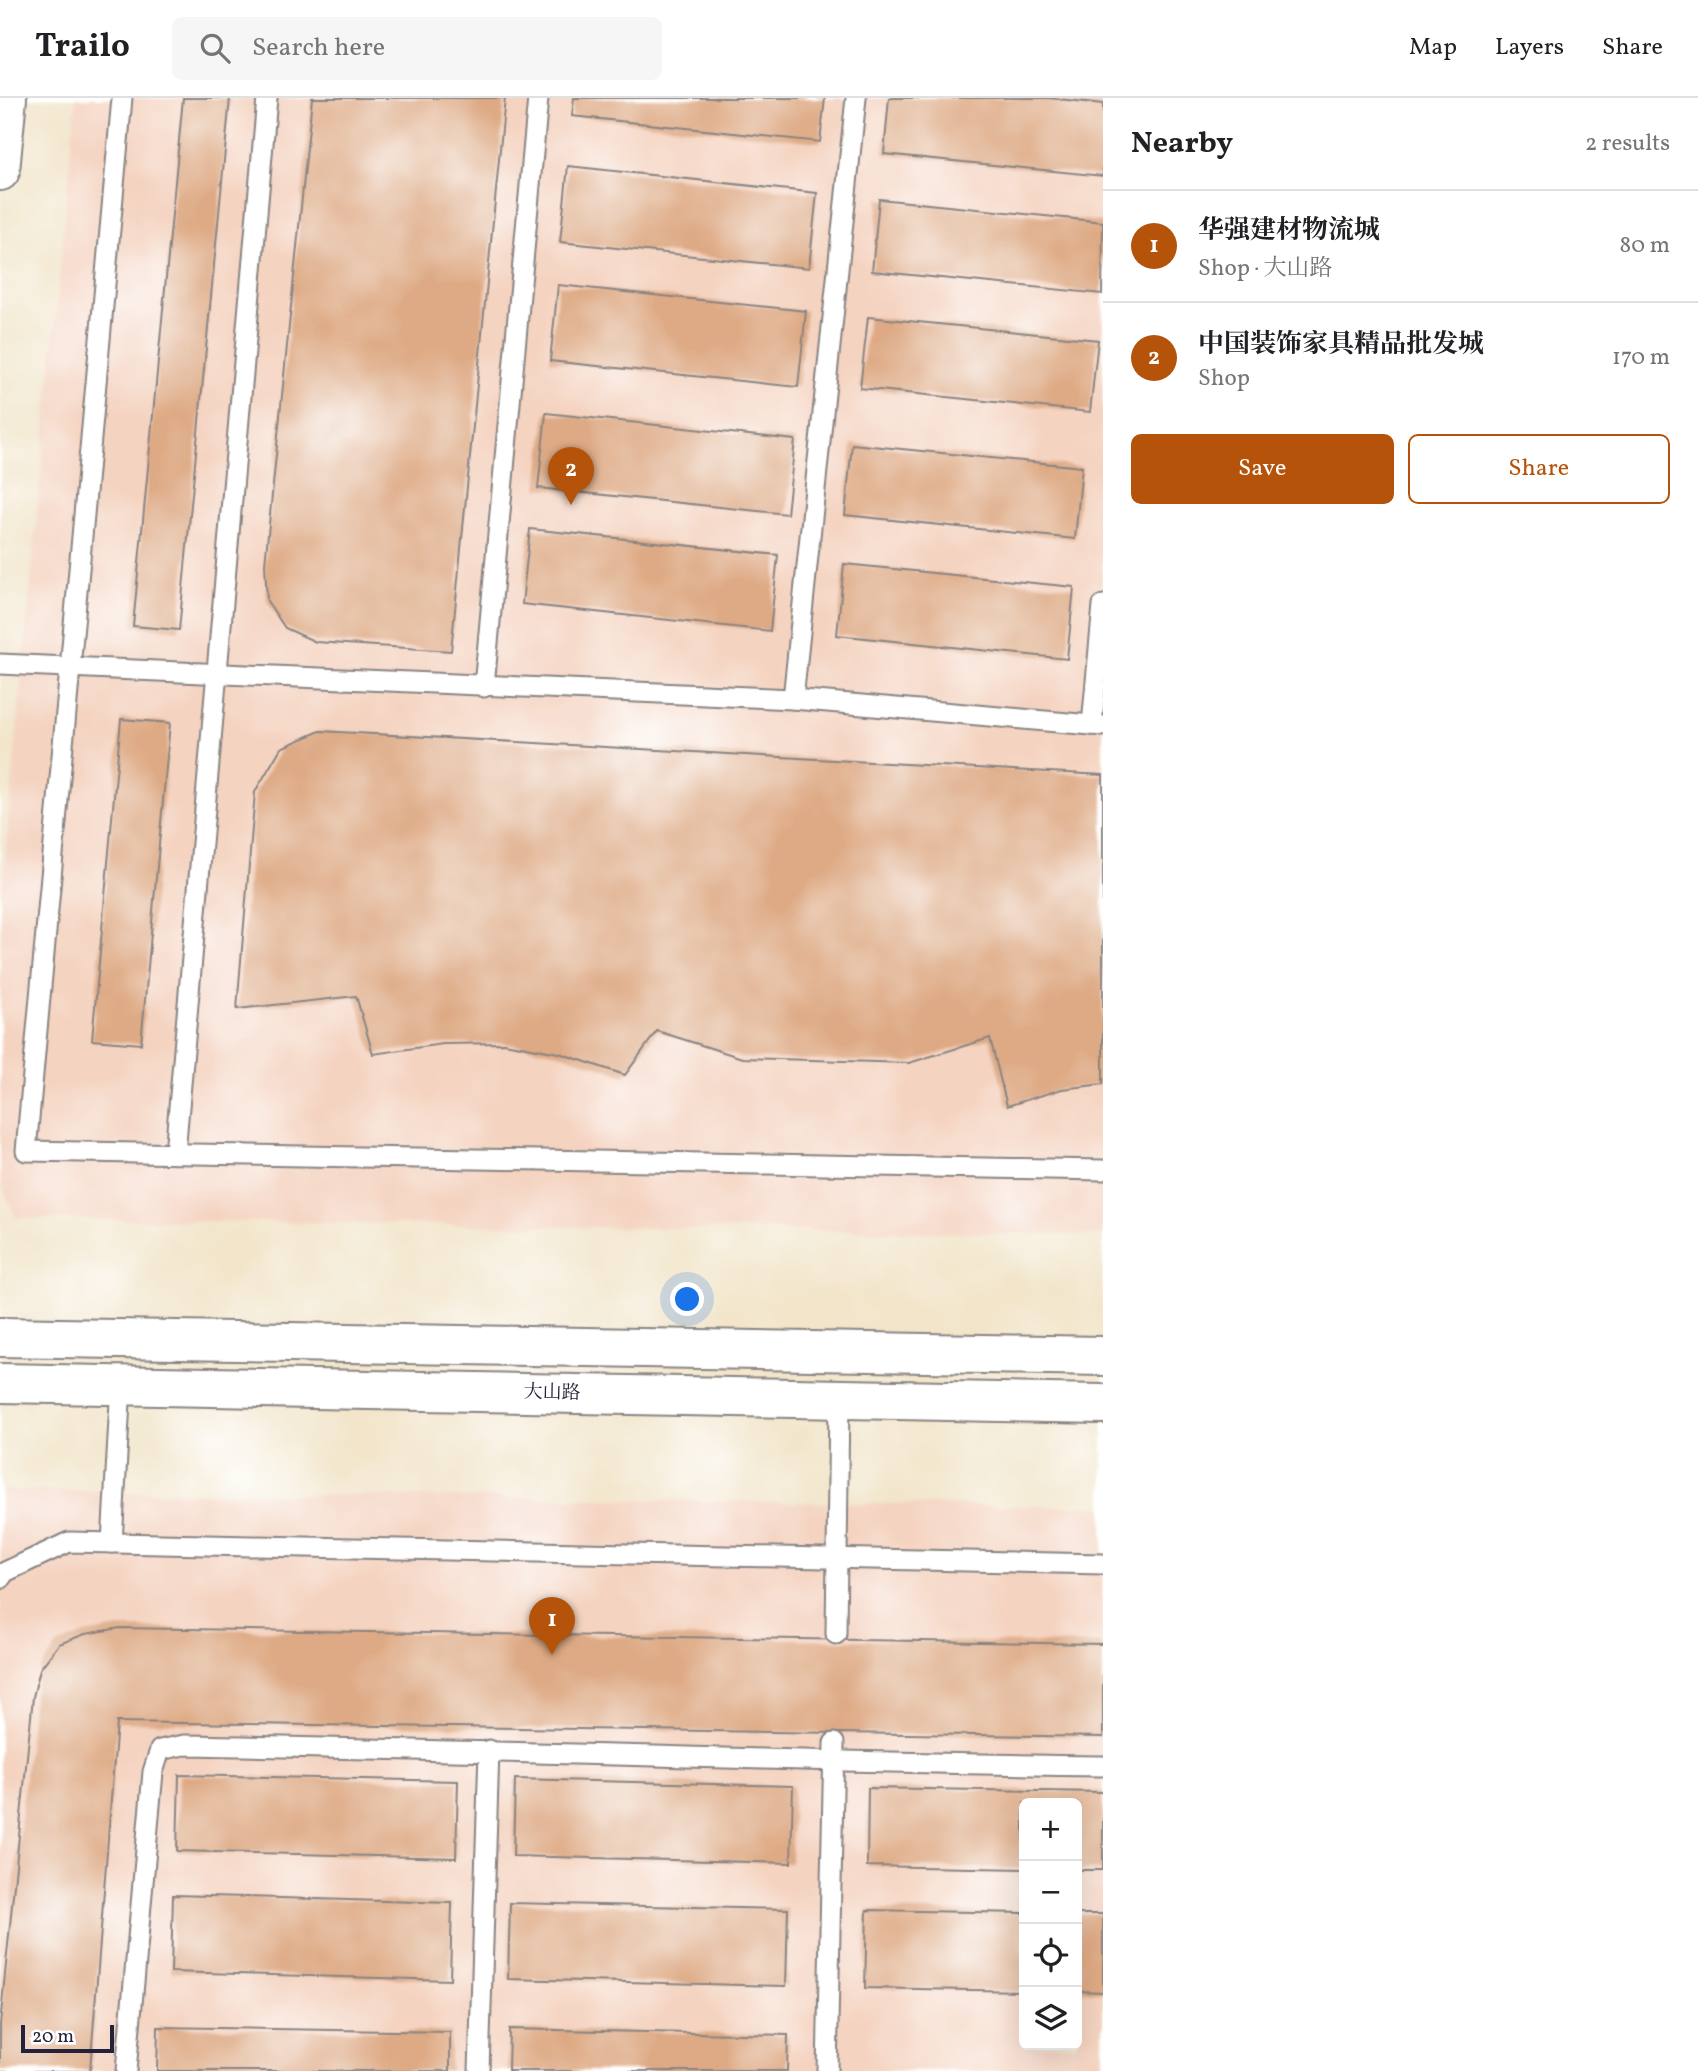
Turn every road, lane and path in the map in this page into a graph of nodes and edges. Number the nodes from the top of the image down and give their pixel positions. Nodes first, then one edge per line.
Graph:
1 (7, 98) edge
2 (122, 98) edge
3 (267, 98) edge
4 (538, 98) edge
5 (856, 98) edge
6 (0, 171) edge
7 (1103, 605) edge
8 (0, 664) edge
9 (68, 668) junction
10 (219, 675) junction
11 (484, 687) junction
12 (793, 699) junction
13 (1097, 725) edge
14 (175, 1153) junction
15 (1103, 1170) edge
16 (0, 1337) edge
17 (1103, 1356) edge
18 (0, 1383) edge
19 (121, 1384) junction
20 (839, 1399) junction
21 (1103, 1404) edge
22 (111, 1543) junction
23 (838, 1559) junction
24 (1103, 1564) edge
25 (0, 1579) edge
26 (836, 1634) dead end
27 (489, 1750) junction
28 (833, 1753) junction
29 (1103, 1766) edge
30 (126, 2071) edge
31 (479, 2071) edge
32 (827, 2071) edge

1 - 6 main road
2 - 9 lane
3 - 10 lane
4 - 11 lane
5 - 12 lane
7 - 13 lane
8 - 9 lane
9 - 10 lane
9 - 14 lane
10 - 11 lane
10 - 14 lane
11 - 12 lane
12 - 13 lane
14 - 15 lane
16 - 17 main road
18 - 19 main road, 大山路
19 - 20 main road, 大山路
19 - 22 lane
20 - 21 main road, 大山路
20 - 23 lane
22 - 23 lane
22 - 25 lane
23 - 24 lane
23 - 26 lane
27 - 28 lane
27 - 30 lane
27 - 31 lane
28 - 29 lane
28 - 32 lane

